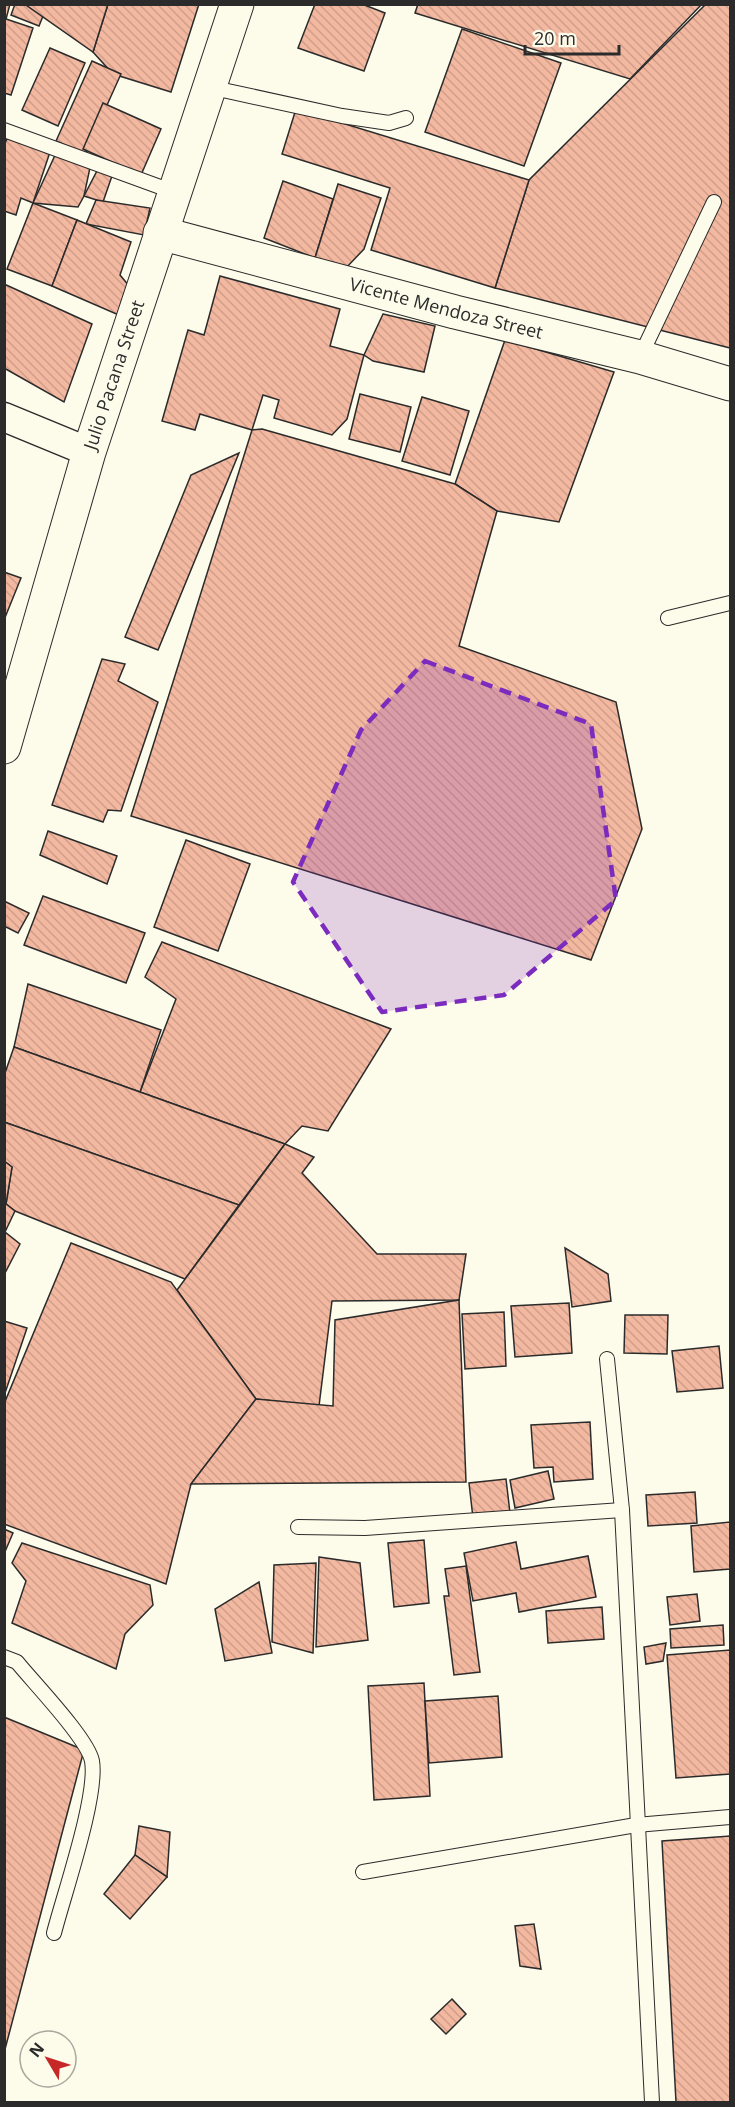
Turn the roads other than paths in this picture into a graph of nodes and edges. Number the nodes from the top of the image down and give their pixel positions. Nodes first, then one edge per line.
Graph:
1 (237, 4) edge
2 (209, 87) junction
3 (406, 118) dead end
4 (4, 130) edge
5 (174, 192) junction
6 (714, 202) dead end
7 (160, 233) junction
8 (640, 357) junction
9 (730, 384) edge
10 (4, 417) edge
11 (89, 452) junction
12 (730, 603) edge
13 (668, 618) dead end
14 (4, 747) edge
15 (607, 1359) dead end
16 (622, 1510) junction
17 (298, 1527) dead end
18 (4, 1657) edge
19 (730, 1817) edge
20 (636, 1825) junction
21 (363, 1872) dead end
22 (54, 1933) dead end
23 (652, 2103) edge

1 - 2 main road, Julio Pacana Street
2 - 3 lane
2 - 5 main road, Julio Pacana Street
4 - 5 lane
5 - 7 main road, Julio Pacana Street
6 - 8 lane
7 - 8 main road, Vicente Mendoza Street
7 - 11 main road, Julio Pacana Street
8 - 9 main road, Vicente Mendoza Street
10 - 11 street
11 - 14 main road, Julio Pacana Street
12 - 13 lane
15 - 16 lane
16 - 17 lane
16 - 20 lane
18 - 22 lane
19 - 20 lane
20 - 21 lane
20 - 23 lane

